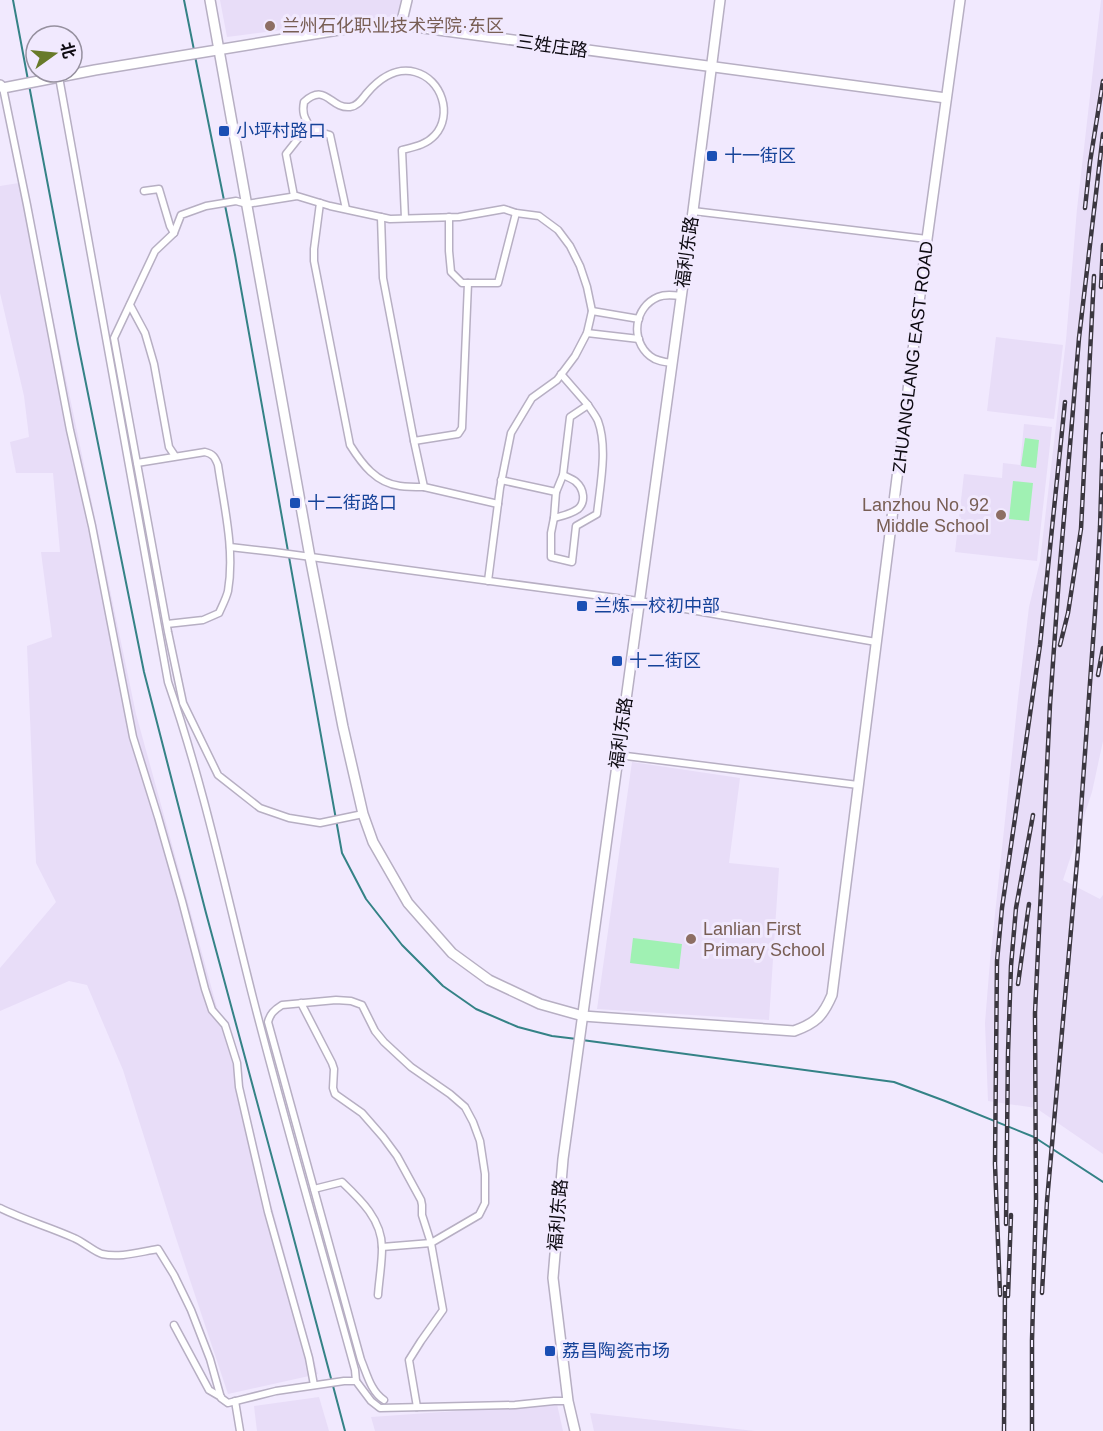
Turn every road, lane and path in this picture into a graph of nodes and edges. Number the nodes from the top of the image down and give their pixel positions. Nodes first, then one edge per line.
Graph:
1 (210, 0) edge
2 (407, 0) edge
3 (720, 0) edge
4 (960, 0) edge
5 (401, 26) junction
6 (219, 49) junction
7 (712, 68) junction
8 (84, 73) edge
9 (24, 84) edge
10 (57, 84) edge
11 (4, 87) edge
12 (946, 98) junction
13 (309, 125) junction
14 (144, 191) dead end
15 (294, 196) junction
16 (320, 203) junction
17 (247, 204) junction
18 (346, 209) junction
19 (693, 211) junction
20 (516, 213) junction
21 (381, 217) junction
22 (449, 217) junction
23 (405, 218) junction
24 (174, 233) junction
25 (927, 239) junction
26 (468, 283) junction
27 (681, 296) junction
28 (130, 305) junction
29 (592, 311) junction
30 (639, 319) junction
31 (587, 333) junction
32 (639, 339) junction
33 (672, 363) junction
34 (561, 374) junction
35 (588, 405) junction
36 (414, 441) junction
37 (176, 456) junction
38 (137, 464) junction
39 (563, 476) junction
40 (501, 480) junction
41 (424, 487) junction
42 (556, 492) junction
43 (584, 497) junction
44 (599, 500) junction
45 (498, 504) junction
46 (554, 518) junction
47 (230, 547) junction
48 (306, 557) junction
49 (488, 581) junction
50 (639, 601) junction
51 (167, 624) junction
52 (876, 642) junction
53 (618, 755) junction
54 (858, 785) junction
55 (363, 814) junction
56 (301, 1003) junction
57 (582, 1019) junction
58 (314, 1189) junction
59 (0, 1208) edge
60 (431, 1243) junction
61 (382, 1246) junction
62 (378, 1295) dead end
63 (174, 1325) dead end
64 (356, 1381) junction
65 (314, 1385) junction
66 (221, 1398) junction
67 (384, 1400) dead end
68 (235, 1401) junction
69 (568, 1401) junction
70 (417, 1407) junction
71 (240, 1431) edge
72 (575, 1431) edge

1 - 6 street, ZHUANGLANG EAST ROAD
2 - 5 street
3 - 7 street, 福利东路
4 - 12 street, ZHUANGLANG EAST ROAD
5 - 6 street, 三姓庄路
5 - 7 street, 三姓庄路
6 - 8 street, 三姓庄路
6 - 17 street, ZHUANGLANG EAST ROAD
7 - 12 street, 三姓庄路
7 - 19 street, 福利东路
9 - 11 street, 三姓庄路
10 - 64 street
11 - 65 street
12 - 25 street, ZHUANGLANG EAST ROAD
13 - 15 street
13 - 18 street
13 - 23 street
14 - 24 street
15 - 16 street
15 - 17 street
16 - 18 street
16 - 41 street
17 - 24 street
17 - 48 street, ZHUANGLANG EAST ROAD
18 - 21 street
19 - 25 street
19 - 27 street, 福利东路
20 - 22 street
20 - 26 street
20 - 29 street
21 - 23 street
21 - 36 street
22 - 23 street
22 - 26 street
24 - 28 street
25 - 52 street, ZHUANGLANG EAST ROAD
26 - 36 street
27 - 30 street
27 - 33 street, 福利东路
28 - 37 street
28 - 38 street
29 - 30 street
29 - 31 street
30 - 32 street
31 - 32 street
31 - 34 street
32 - 33 street
33 - 50 street, 福利东路
34 - 35 street
34 - 40 street
35 - 39 street
35 - 44 street
36 - 41 street
37 - 38 street
37 - 47 street
38 - 51 street
39 - 42 street
39 - 43 street
40 - 42 street
40 - 45 street
41 - 45 street
42 - 46 street
43 - 44 street
43 - 46 street
44 - 46 street
45 - 49 street
47 - 48 street
47 - 51 street
48 - 49 street
48 - 55 street, ZHUANGLANG EAST ROAD
49 - 50 street
50 - 52 street
50 - 53 street, 福利东路
51 - 55 street
52 - 54 street, ZHUANGLANG EAST ROAD
53 - 54 street
53 - 57 street, 福利东路
54 - 57 street, ZHUANGLANG EAST ROAD
55 - 57 street, ZHUANGLANG EAST ROAD
56 - 58 street
56 - 60 street
56 - 60 street
57 - 69 street, 福利东路
58 - 61 street
58 - 67 street
59 - 66 street
60 - 61 street
60 - 70 street
61 - 62 street
63 - 66 street
64 - 65 street
64 - 70 street
65 - 68 street
66 - 68 street
68 - 71 street
69 - 70 street
69 - 72 street, 福利东路

